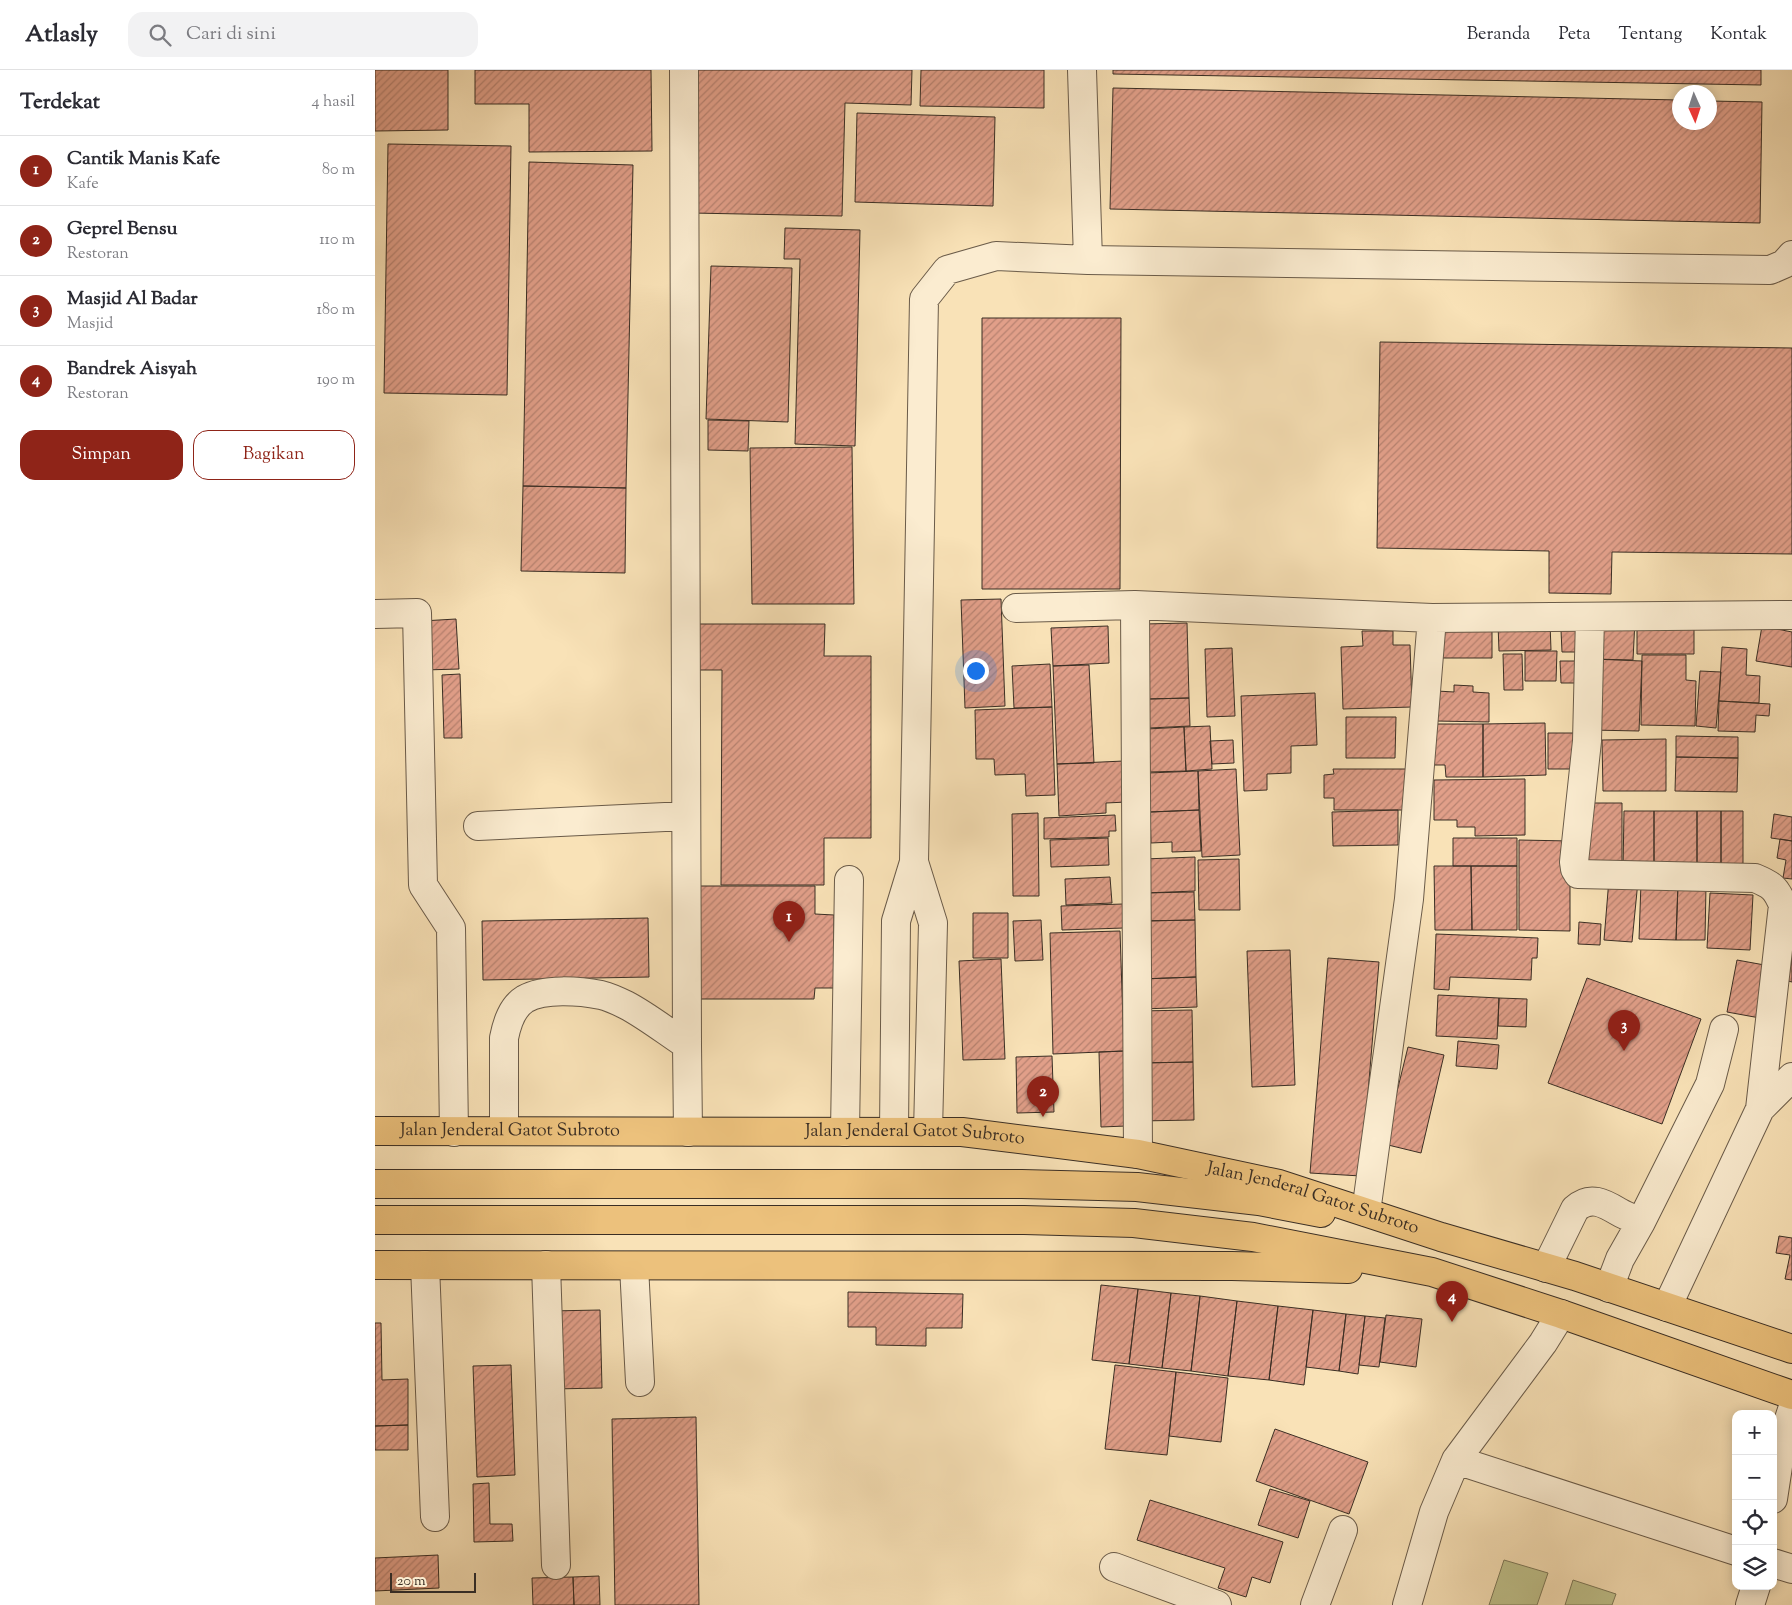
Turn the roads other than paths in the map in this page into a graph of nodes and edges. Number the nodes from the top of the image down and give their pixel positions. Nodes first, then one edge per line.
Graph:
1 (684, 70) edge
2 (1082, 70) edge
3 (1792, 255) edge
4 (1088, 260) junction
5 (1135, 605) junction
6 (1016, 608) dead end
7 (375, 614) edge
8 (1792, 615) edge
9 (1590, 617) junction
10 (1433, 618) junction
11 (686, 816) junction
12 (478, 826) dead end
13 (914, 862) junction
14 (849, 880) dead end
15 (1724, 1030) dead end
16 (687, 1045) junction
17 (1792, 1077) edge
18 (1760, 1109) junction
19 (375, 1131) edge
20 (454, 1132) junction
21 (504, 1132) junction
22 (688, 1132) junction
23 (845, 1132) junction
24 (894, 1132) junction
25 (928, 1132) junction
26 (1138, 1154) junction
27 (375, 1184) edge
28 (1366, 1212) junction
29 (375, 1220) edge
30 (1641, 1222) junction
31 (1441, 1236) junction
32 (375, 1265) edge
33 (425, 1265) junction
34 (546, 1265) junction
35 (634, 1266) junction
36 (1546, 1268) junction
37 (1432, 1272) junction
38 (1609, 1288) junction
39 (1667, 1308) junction
40 (1561, 1314) junction
41 (1792, 1349) edge
42 (640, 1382) dead end
43 (1792, 1395) edge
44 (1792, 1410) edge
45 (1455, 1460) junction
46 (1777, 1473) edge
47 (435, 1517) dead end
48 (1343, 1530) dead end
49 (1732, 1550) edge
50 (1777, 1564) edge
51 (556, 1565) dead end
52 (1114, 1567) dead end
53 (1792, 1569) edge
54 (1755, 1590) edge
55 (1217, 1605) edge
56 (1315, 1605) edge
57 (1407, 1605) edge
58 (1750, 1605) edge

1 - 11 street
2 - 4 street
3 - 4 street
4 - 13 street
5 - 6 street
5 - 10 street
5 - 26 street
7 - 20 street
8 - 9 street
9 - 10 street
9 - 18 street
10 - 28 street
11 - 12 street
11 - 16 street
13 - 24 street
13 - 25 street
14 - 23 street
15 - 30 street
16 - 21 street
16 - 22 street
17 - 18 street
18 - 39 street
19 - 20 highway, Jalan Jenderal Gatot Subroto
20 - 21 highway, Jalan Jenderal Gatot Subroto
21 - 22 highway, Jalan Jenderal Gatot Subroto
22 - 23 highway, Jalan Jenderal Gatot Subroto
23 - 24 highway, Jalan Jenderal Gatot Subroto
24 - 25 highway, Jalan Jenderal Gatot Subroto
25 - 26 highway, Jalan Jenderal Gatot Subroto
26 - 28 highway, Jalan Jenderal Gatot Subroto
27 - 31 highway, Jalan Jenderal Gatot Subroto
28 - 31 highway, Jalan Jenderal Gatot Subroto
29 - 37 highway
30 - 36 street
30 - 38 street
31 - 36 highway, Jalan Jenderal Gatot Subroto
32 - 33 highway
33 - 34 highway
33 - 47 street
34 - 35 highway
34 - 51 street
35 - 37 highway
35 - 42 street
36 - 38 highway, Jalan Jenderal Gatot Subroto
37 - 40 highway
38 - 39 highway, Jalan Jenderal Gatot Subroto
39 - 41 highway, Jalan Jenderal Gatot Subroto
40 - 43 highway
40 - 45 street
44 - 46 street
45 - 49 street
45 - 57 street
48 - 56 street
50 - 53 street
52 - 55 street
54 - 58 street

